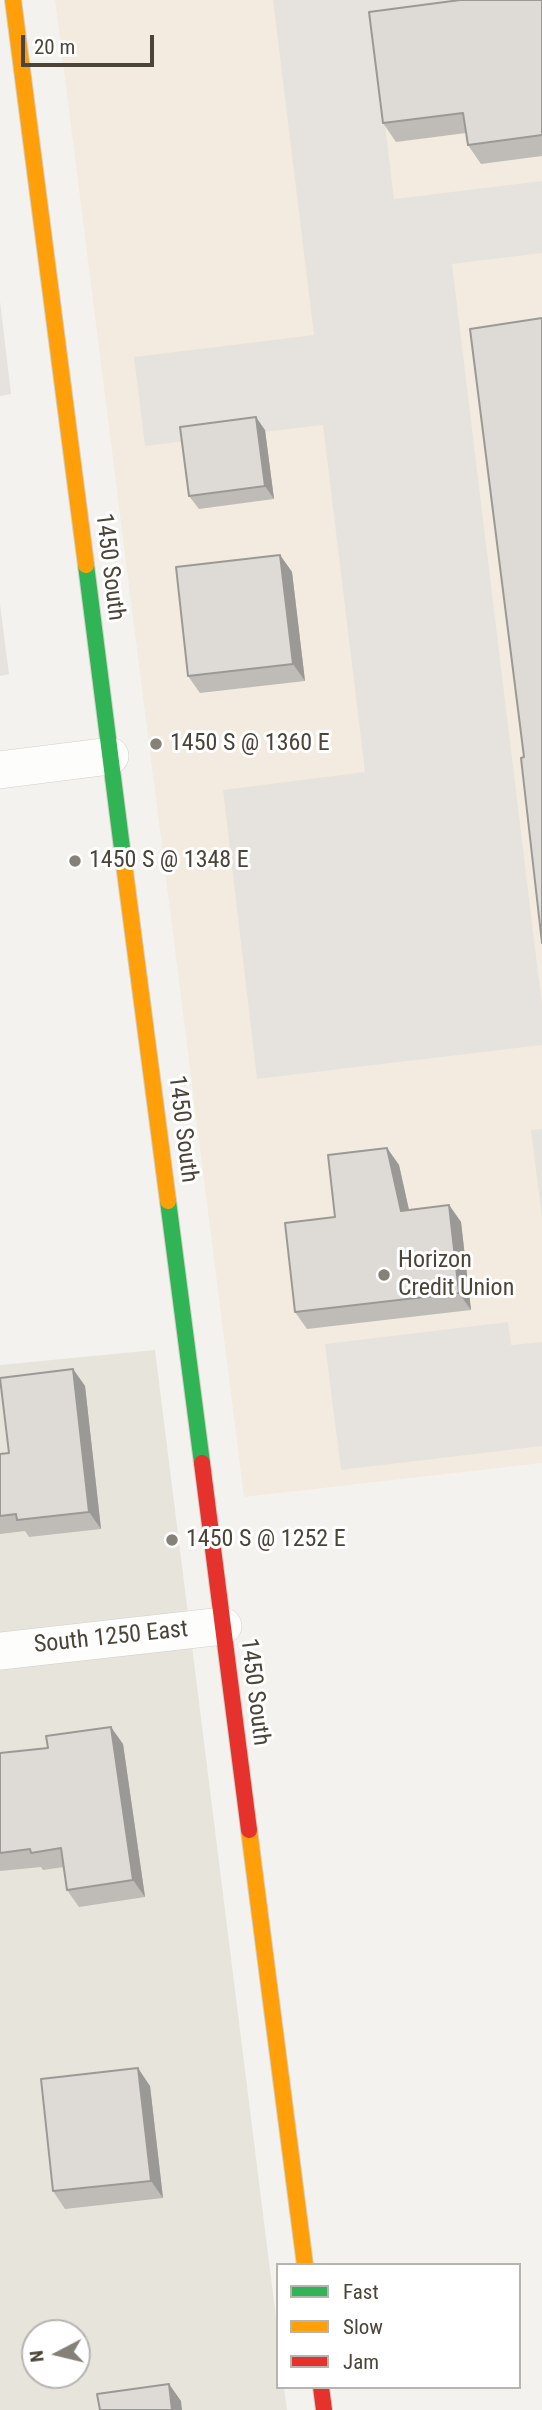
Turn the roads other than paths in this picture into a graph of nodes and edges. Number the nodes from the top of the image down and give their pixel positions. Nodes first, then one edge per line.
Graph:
1 (13, 0) edge
2 (110, 757) junction
3 (0, 770) edge
4 (223, 1626) junction
5 (0, 1651) edge
6 (305, 2263) edge
7 (321, 2389) edge
8 (324, 2410) edge

1 - 2 street, 1450 South
2 - 3 street
2 - 4 street, 1450 South
4 - 5 street, South 1250 East
4 - 6 street, 1450 South
7 - 8 street

